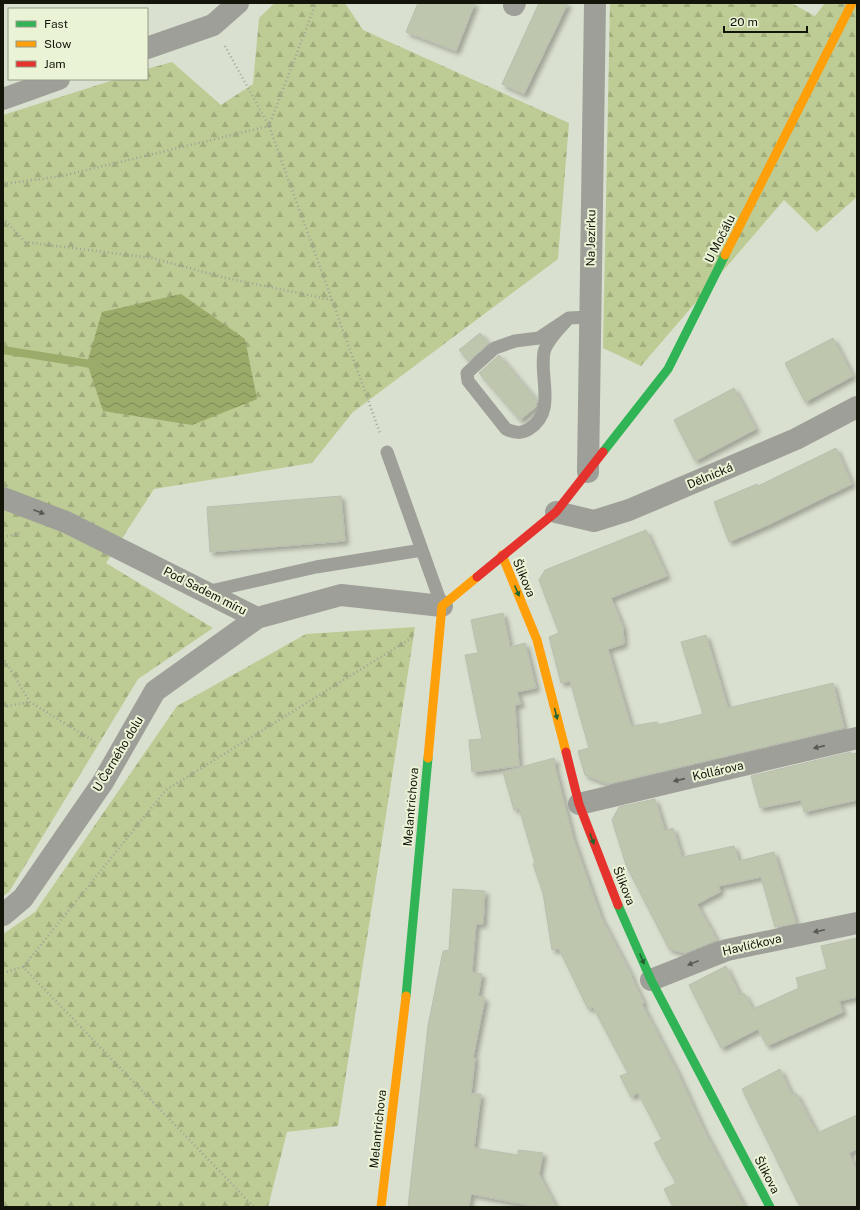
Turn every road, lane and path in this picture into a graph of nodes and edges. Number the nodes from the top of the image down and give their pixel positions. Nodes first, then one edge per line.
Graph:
1 (238, 3) edge
2 (316, 3) edge
3 (595, 3) edge
4 (852, 3) edge
5 (213, 25) junction
6 (148, 48) edge
7 (56, 80) edge
8 (3, 99) edge
9 (269, 126) junction
10 (3, 184) edge
11 (3, 218) edge
12 (332, 300) junction
13 (580, 317) junction
14 (857, 407) edge
15 (387, 452) joint
16 (588, 472) junction
17 (3, 498) edge
18 (556, 512) junction
19 (422, 550) junction
20 (502, 555) junction
21 (206, 592) junction
22 (442, 606) junction
23 (257, 618) junction
24 (439, 632) junction
25 (3, 657) edge
26 (30, 702) junction
27 (3, 707) edge
28 (857, 738) edge
29 (118, 756) junction
30 (579, 804) junction
31 (3, 914) edge
32 (857, 923) edge
33 (24, 966) junction
34 (3, 973) edge
35 (651, 980) junction
36 (254, 1207) edge
37 (382, 1207) edge
38 (770, 1207) edge

1 - 5 street
2 - 9 path
3 - 13 street, Na Jezírku
4 - 16 street, U Močálu
5 - 6 street
5 - 9 path
7 - 8 street
9 - 10 path
9 - 12 path
11 - 12 path
12 - 15 path
13 - 13 lane
13 - 16 street, Na Jezírku
14 - 18 street, Dělnická
15 - 19 lane
16 - 18 street
17 -> 21 street, Pod Sadem míru
18 - 20 street
19 - 21 lane
19 - 22 lane
20 - 22 street
20 -> 30 street, Šlikova
21 - 23 street, Pod Sadem míru
22 - 23 street, Pod Sadem míru
22 - 24 street, Melantrichova
23 - 29 street, U Černého dolu
24 - 33 path
24 - 37 street, Melantrichova
25 - 26 path
26 - 27 path
26 - 29 path
28 -> 30 street, Kollárova
29 - 31 street, U Černého dolu
30 -> 35 street, Šlikova
32 -> 35 street, Havlíčkova
33 - 34 path
33 - 36 path
35 - 38 street, Šlikova

